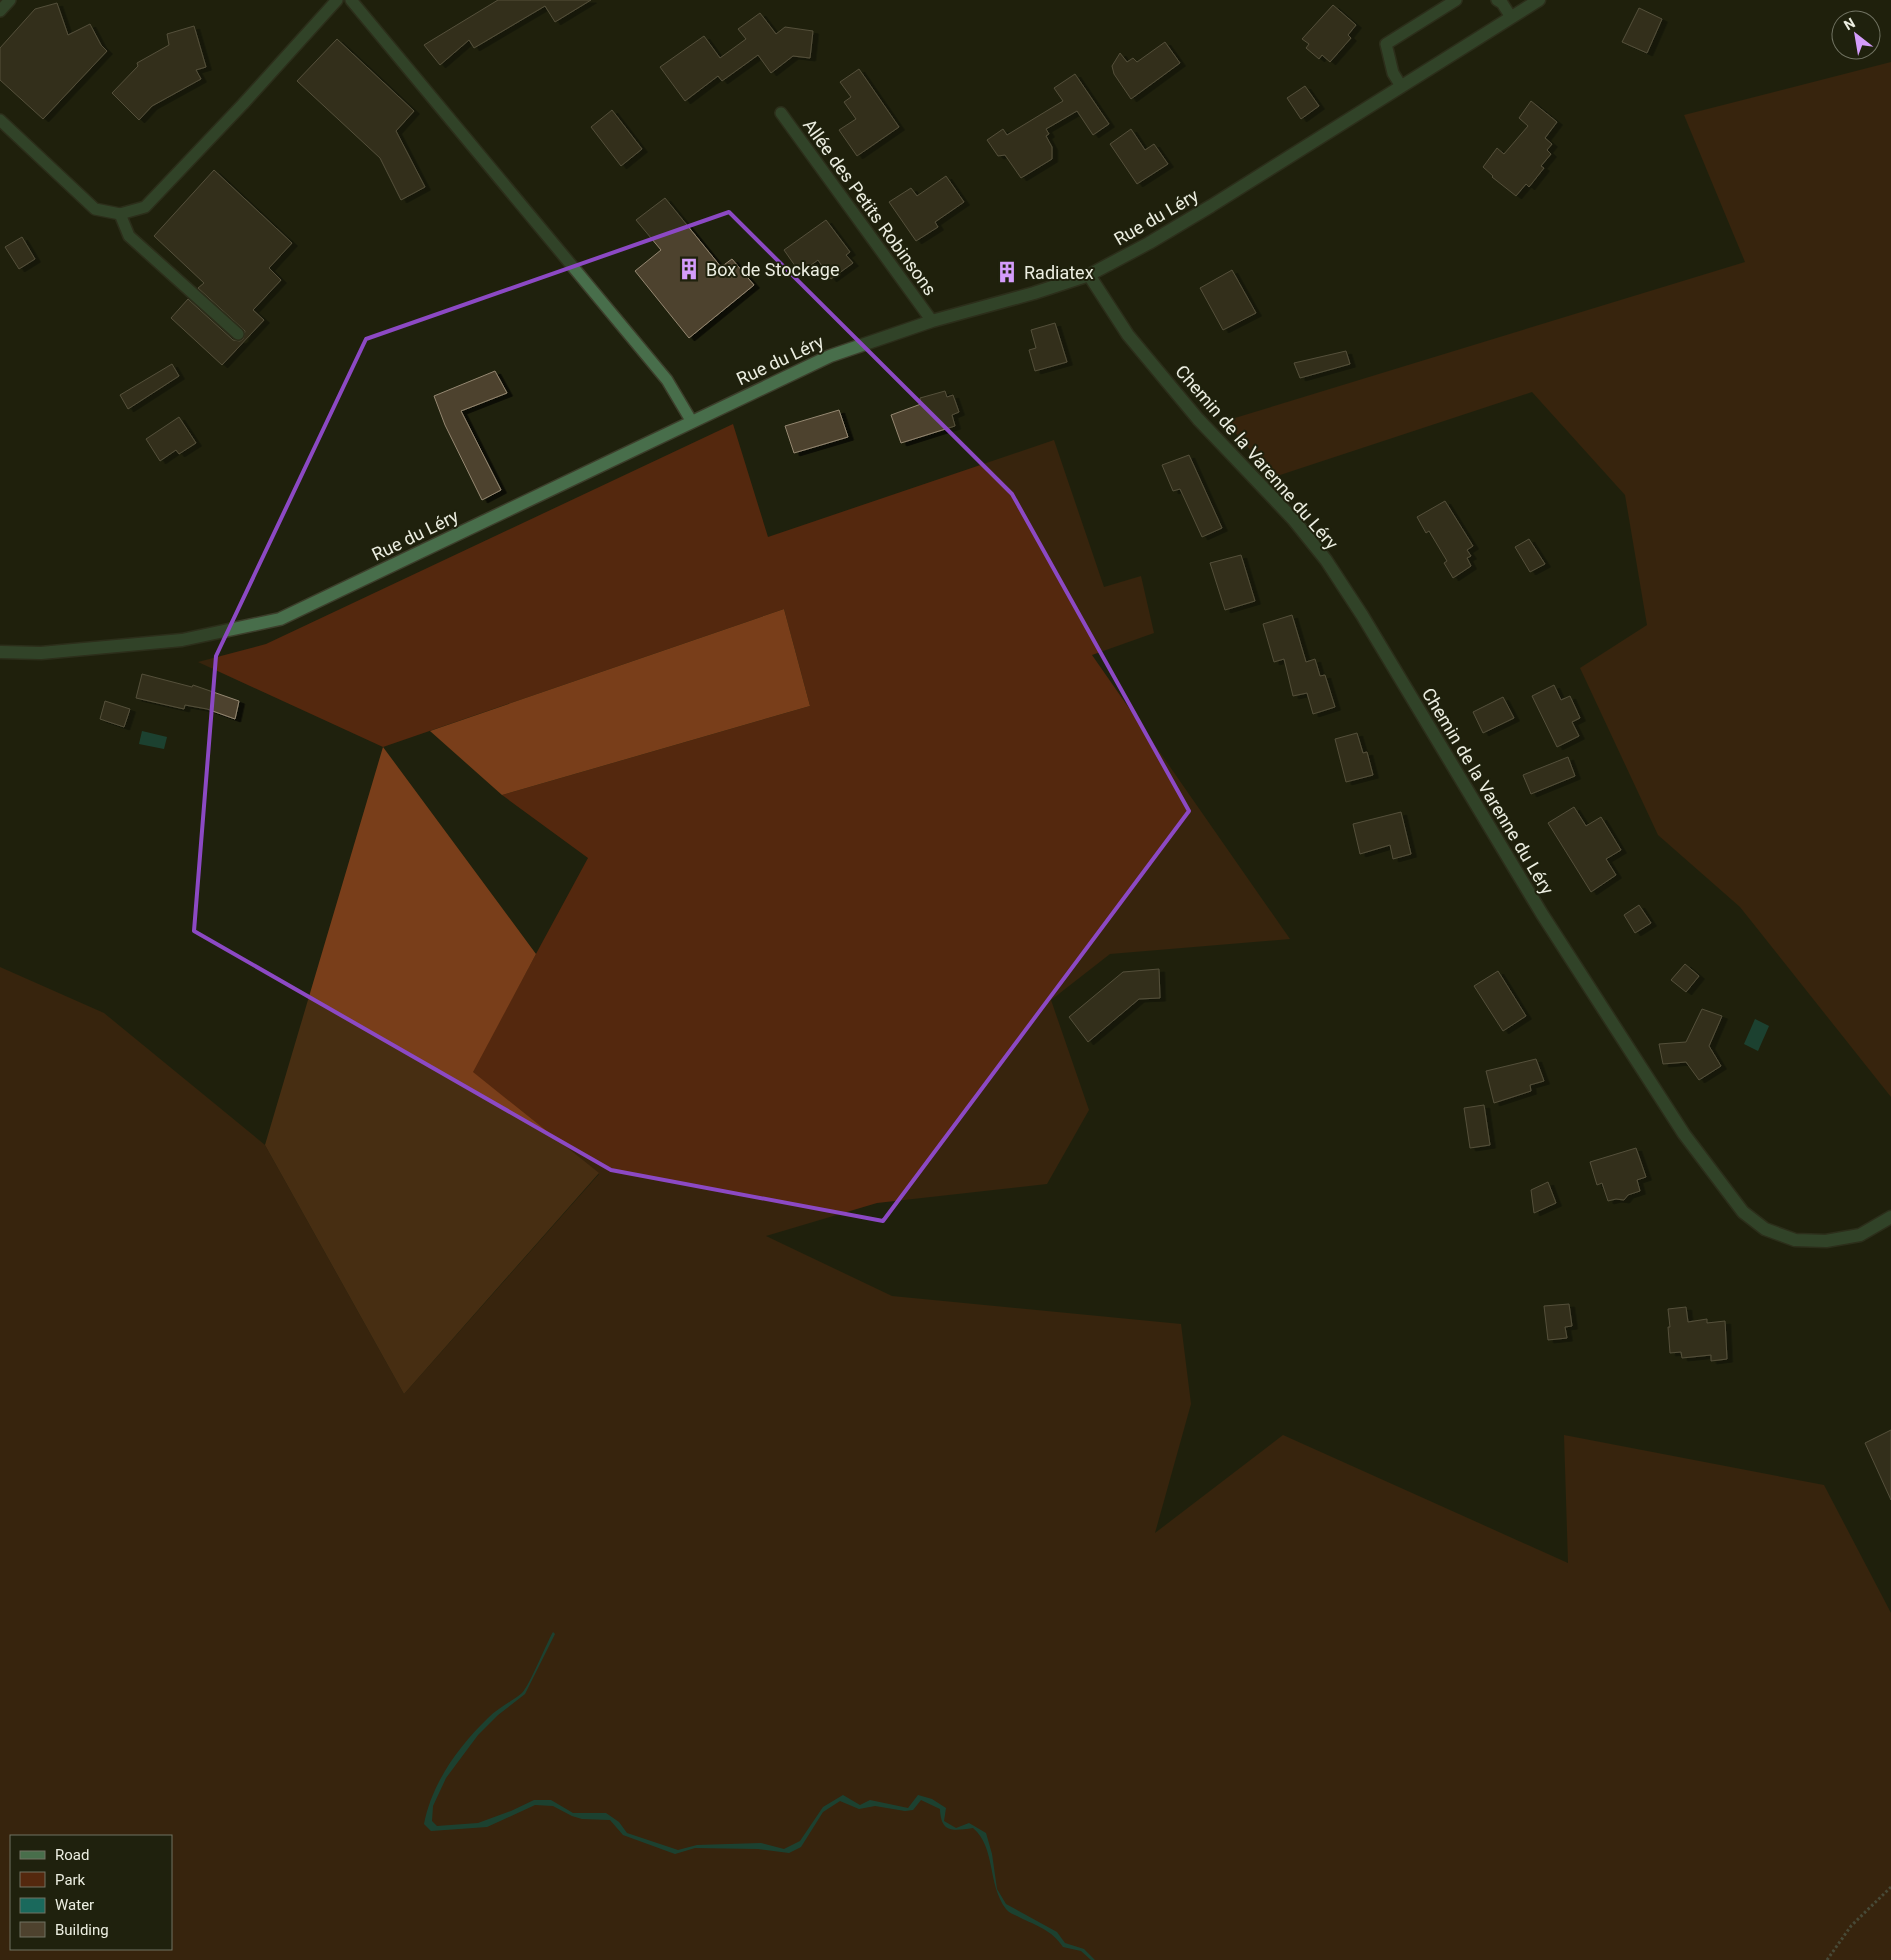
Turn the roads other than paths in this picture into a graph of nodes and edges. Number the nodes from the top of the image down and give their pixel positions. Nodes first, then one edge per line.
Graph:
1 (10, 0) edge
2 (337, 0) edge
3 (351, 0) edge
4 (1456, 0) edge
5 (1497, 0) edge
6 (1539, 0) edge
7 (0, 11) edge
8 (1511, 17) junction
9 (1401, 86) junction
10 (781, 113) dead end
11 (0, 120) edge
12 (120, 214) junction
13 (1089, 275) junction
14 (932, 321) junction
15 (238, 334) dead end
16 (692, 422) junction
17 (0, 652) edge
18 (1891, 1217) edge

1 - 7 lane
2 - 12 lane
3 - 16 lane
4 - 9 lane
5 - 8 lane
6 - 8 street, Rue du Léry
8 - 9 street, Rue du Léry
9 - 13 street, Rue du Léry
10 - 14 lane, Allée des Petits Robinsons
11 - 12 lane
12 - 15 lane
13 - 14 street, Rue du Léry
13 - 18 street, Chemin de la Varenne du Léry
14 - 16 street, Rue du Léry
16 - 17 street, Rue du Léry

